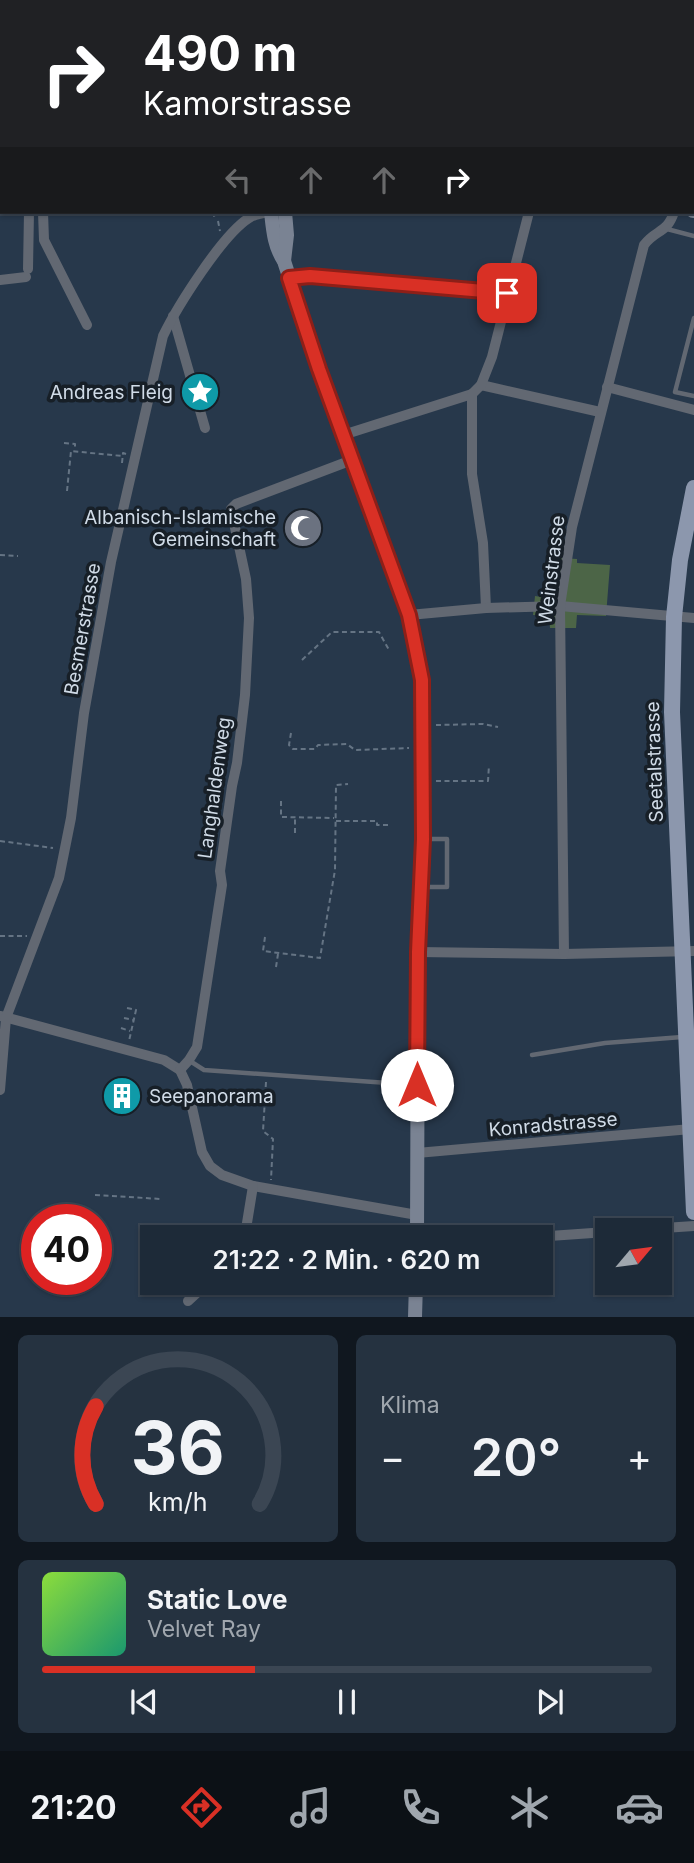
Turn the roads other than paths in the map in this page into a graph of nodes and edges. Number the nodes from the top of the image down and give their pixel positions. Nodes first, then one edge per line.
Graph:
1 (29, 214) edge
2 (43, 214) edge
3 (264, 214) edge
4 (270, 214) edge
5 (285, 214) edge
6 (528, 214) edge
7 (673, 214) edge
8 (666, 229) junction
9 (694, 236) edge
10 (284, 261) junction
11 (289, 278) junction
12 (0, 280) edge
13 (507, 293) junction
14 (173, 316) junction
15 (694, 318) edge
16 (87, 324) dead end
17 (481, 385) junction
18 (607, 387) junction
19 (472, 394) junction
20 (694, 396) edge
21 (694, 410) edge
22 (600, 412) junction
23 (205, 428) dead end
24 (343, 435) junction
25 (352, 460) junction
26 (694, 488) edge
27 (561, 606) junction
28 (486, 608) junction
29 (409, 615) junction
30 (674, 617) junction
31 (694, 618) edge
32 (423, 839) junction
33 (421, 887) junction
34 (689, 951) edge
35 (418, 952) junction
36 (564, 954) junction
37 (3, 1017) edge
38 (687, 1037) junction
39 (532, 1055) dead end
40 (190, 1060) junction
41 (180, 1070) junction
42 (417, 1085) junction
43 (0, 1090) edge
44 (691, 1129) junction
45 (417, 1153) junction
46 (253, 1186) junction
47 (694, 1212) edge
48 (417, 1214) junction
49 (247, 1225) edge
50 (417, 1225) edge
51 (694, 1226) edge
52 (672, 1227) edge
53 (595, 1233) edge
54 (553, 1236) edge
55 (194, 1295) edge
56 (416, 1295) edge
57 (188, 1301) dead end
58 (415, 1317) edge

1 - 12 street
2 - 16 street
3 - 14 street, Besmerstrasse
4 - 10 street
5 - 10 street
6 - 13 street
7 - 8 street, Weinstrasse
8 - 9 lane
8 - 18 street, Weinstrasse
10 - 11 street
11 - 13 street
11 - 24 street
13 - 17 street
14 - 23 street
14 - 37 street, Besmerstrasse
15 - 20 lane
17 - 19 street
17 - 22 street
18 - 21 street
18 - 22 street, Weinstrasse
19 - 24 street
19 - 28 street
22 - 27 street, Weinstrasse
24 - 25 street
25 - 29 street
25 - 40 street, Langhaldenweg
26 - 30 main road, Seetalstrasse
27 - 28 street
27 - 30 street
27 - 36 street, Weinstrasse
28 - 29 street
29 - 32 street
30 - 31 street
30 - 34 main road, Seetalstrasse
32 - 33 street
32 - 33 lane
33 - 35 street
34 - 36 street
34 - 38 main road, Seetalstrasse
35 - 36 street
35 - 42 street
37 - 41 street
37 - 43 street, Besmerstrasse
38 - 39 lane
38 - 44 main road, Seetalstrasse
40 - 41 street, Langhaldenweg
40 - 42 lane
41 - 46 street
42 - 45 street
44 - 45 street, Konradstrasse
44 - 47 main road, Seetalstrasse
45 - 48 street
46 - 48 street
46 - 49 street
48 - 50 street
51 - 52 street
53 - 54 street
55 - 57 street
56 - 58 street

